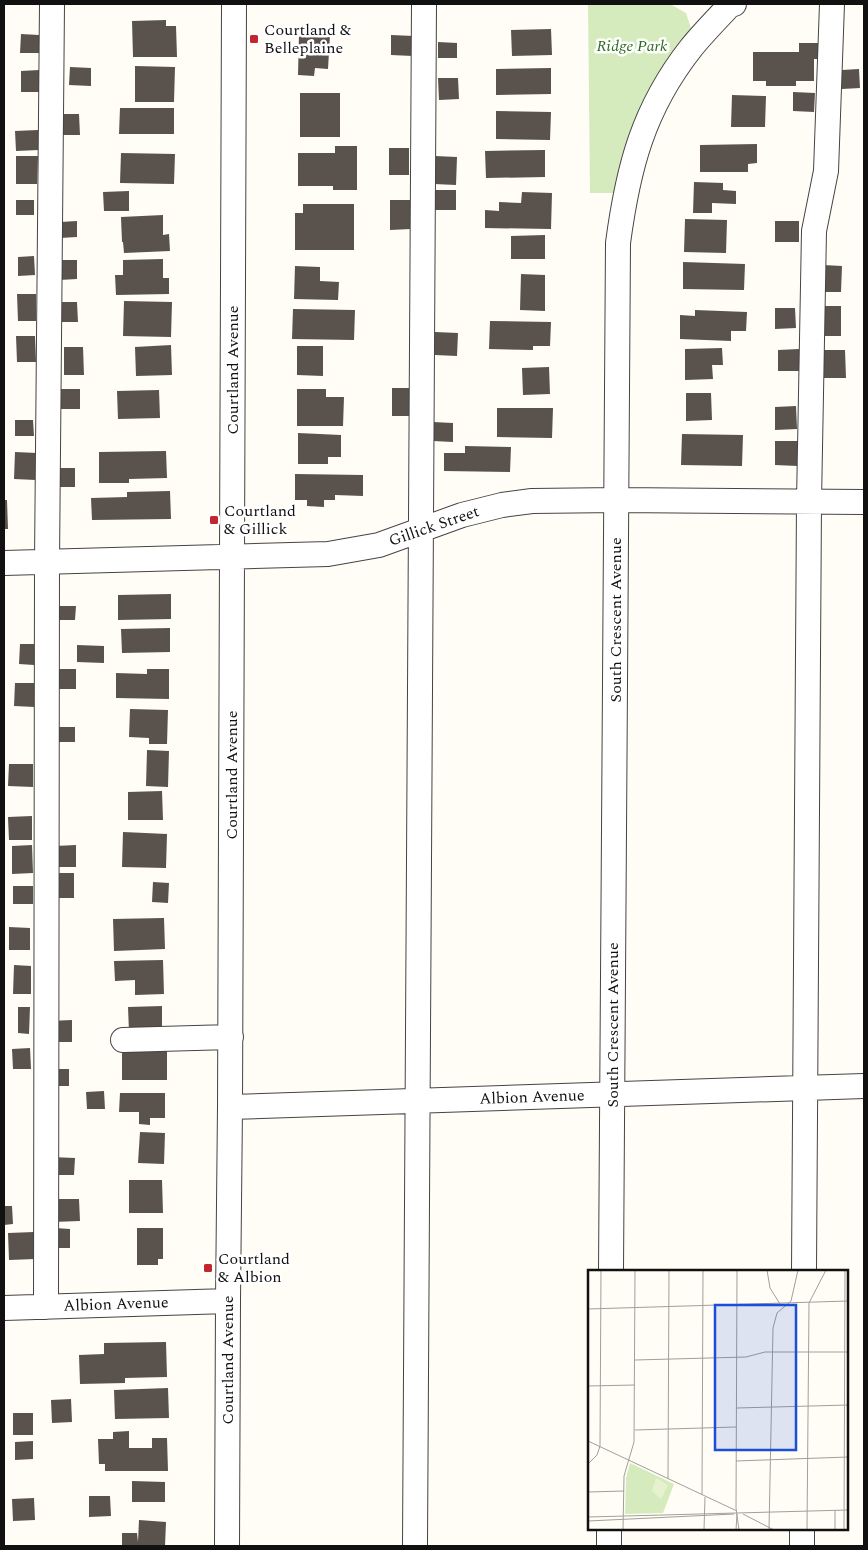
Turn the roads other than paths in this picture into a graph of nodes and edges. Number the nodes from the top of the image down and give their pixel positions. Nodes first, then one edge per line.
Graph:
1 (52, 4) edge
2 (234, 4) edge
3 (424, 4) edge
4 (730, 4) edge
5 (832, 4) edge
6 (617, 500) junction
7 (809, 502) junction
8 (864, 502) edge
9 (421, 529) junction
10 (232, 557) junction
11 (47, 562) junction
12 (4, 563) edge
13 (231, 1037) junction
14 (123, 1040) dead end
15 (864, 1086) edge
16 (806, 1088) junction
17 (612, 1095) junction
18 (418, 1101) junction
19 (230, 1107) junction
20 (611, 1270) edge
21 (804, 1270) edge
22 (228, 1301) junction
23 (46, 1306) junction
24 (4, 1308) edge
25 (609, 1530) edge
26 (802, 1530) edge
27 (227, 1546) edge
28 (415, 1546) edge
29 (609, 1546) edge
30 (802, 1546) edge

1 - 11 street
2 - 10 street, Courtland Avenue
3 - 9 street
4 - 6 street, South Crescent Avenue
5 - 7 street
6 - 7 street, Gillick Street
6 - 9 street, Gillick Street
6 - 17 street, South Crescent Avenue
7 - 8 street, Gillick Street
7 - 16 street
9 - 10 street, Gillick Street
9 - 18 street
10 - 11 street, Gillick Street
10 - 13 street, Courtland Avenue
11 - 12 street, Gillick Street
11 - 23 street
13 - 14 street
13 - 19 street, Courtland Avenue
15 - 16 street, Albion Avenue
16 - 17 street, Albion Avenue
16 - 21 street
17 - 18 street, Albion Avenue
17 - 20 street, South Crescent Avenue
18 - 19 street, Albion Avenue
18 - 28 street
19 - 22 street, Courtland Avenue
22 - 23 street, Albion Avenue
22 - 27 street, Courtland Avenue
23 - 24 street, Albion Avenue
25 - 29 street
26 - 30 street

